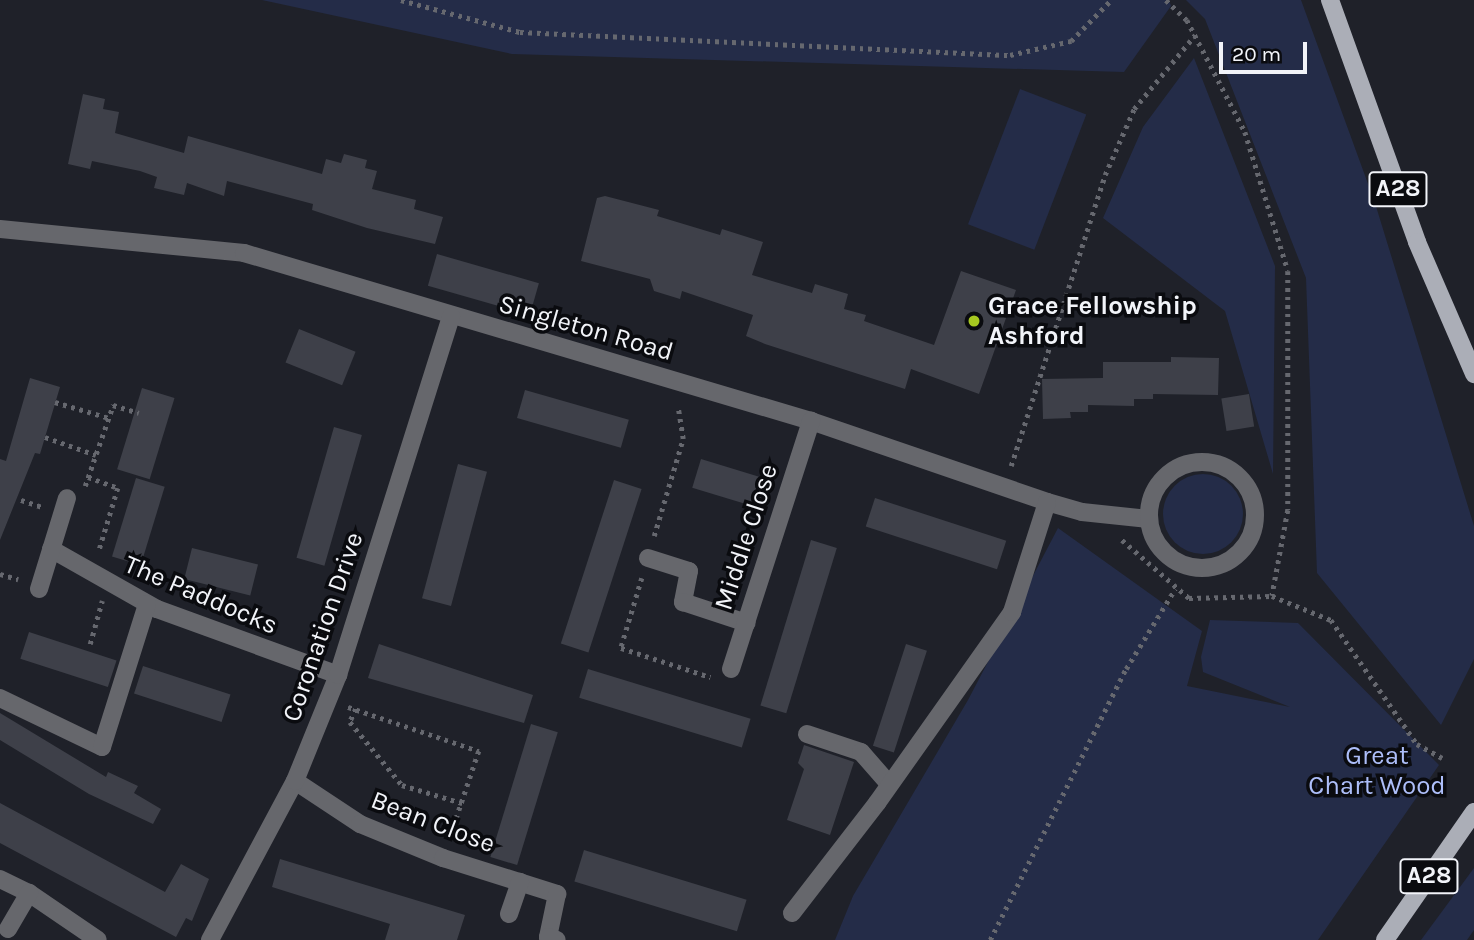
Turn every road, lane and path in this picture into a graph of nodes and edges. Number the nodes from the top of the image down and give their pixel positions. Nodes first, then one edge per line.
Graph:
1 (401, 0) edge
2 (1111, 0) edge
3 (1166, 0) edge
4 (1331, 0) edge
5 (1195, 35) junction
6 (0, 229) edge
7 (451, 316) junction
8 (1474, 374) edge
9 (55, 402) dead end
10 (139, 413) dead end
11 (109, 418) junction
12 (811, 421) junction
13 (45, 437) dead end
14 (96, 455) junction
15 (88, 477) junction
16 (1005, 487) junction
17 (67, 498) joint
18 (21, 500) dead end
19 (1047, 502) junction
20 (50, 509) dead end
21 (1149, 519) junction
22 (1116, 532) dead end
23 (51, 549) junction
24 (648, 558) dead end
25 (0, 574) edge
26 (99, 579) junction
27 (32, 585) joint
28 (1175, 589) junction
29 (1272, 596) junction
30 (147, 604) junction
31 (747, 623) junction
32 (90, 644) dead end
33 (731, 669) dead end
34 (338, 675) junction
35 (0, 698) edge
36 (328, 700) junction
37 (356, 709) junction
38 (807, 734) dead end
39 (1442, 758) dead end
40 (295, 781) junction
41 (888, 784) junction
42 (462, 803) junction
43 (1474, 813) edge
44 (443, 858) junction
45 (0, 879) edge
46 (520, 882) junction
47 (29, 893) junction
48 (792, 913) dead end
49 (509, 914) dead end
50 (8, 929) dead end
51 (98, 940) edge
52 (210, 940) edge
53 (557, 940) edge
54 (990, 940) edge
55 (1385, 940) edge

1 - 2 path
3 - 5 path
4 - 8 main road, A28
5 - 16 path
5 - 29 path
6 - 7 street, Singleton Road
7 - 12 street, Singleton Road
7 - 34 street, Coronation Drive
9 - 11 path
10 - 11 path
11 - 14 path
12 - 16 street, Singleton Road
12 - 31 street, Middle Close
13 - 14 path
14 - 15 path
15 - 17 path
15 - 26 path
16 - 19 street, Singleton Road
17 - 23 street
18 - 20 path
19 - 21 street, Singleton Road
19 - 41 street
21 - 21 street
22 - 28 path
23 - 26 street, The Paddocks
23 - 27 street
24 - 31 street
25 - 27 path
26 - 30 street, The Paddocks
26 - 32 path
28 - 29 path
28 - 54 path
29 - 39 path
30 - 34 street, The Paddocks
30 - 35 street
31 - 33 street, Middle Close
34 - 36 street, Coronation Drive
36 - 37 path
36 - 40 street, Coronation Drive
37 - 42 path
37 - 42 path
38 - 41 street
40 - 44 street, Bean Close
40 - 52 street, Coronation Drive
41 - 48 street
42 - 44 path
43 - 55 main road, A28
44 - 46 street, Bean Close
45 - 47 street
46 - 49 street, Bean Close
46 - 53 street, Bean Close
47 - 50 street
47 - 51 street

